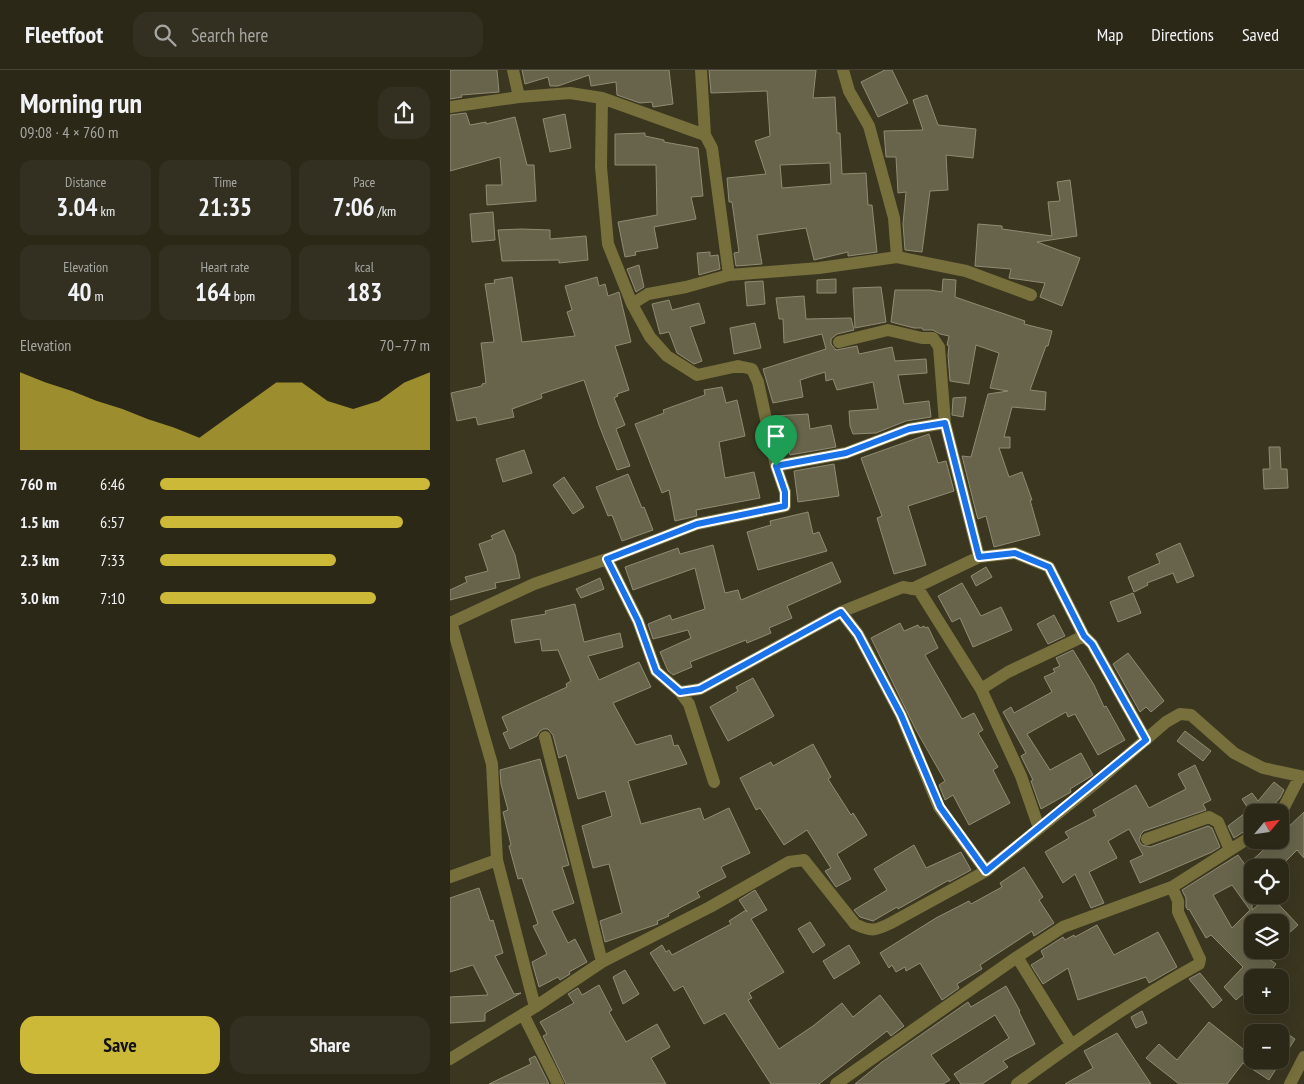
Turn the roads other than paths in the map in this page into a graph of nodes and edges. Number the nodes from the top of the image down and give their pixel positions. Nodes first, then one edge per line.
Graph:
1 (513, 70) edge
2 (701, 70) edge
3 (843, 70) edge
4 (519, 97) junction
5 (602, 98) junction
6 (450, 107) edge
7 (705, 135) junction
8 (897, 257) junction
9 (728, 275) junction
10 (1031, 295) dead end
11 (632, 304) junction
12 (839, 342) dead end
13 (945, 423) junction
14 (776, 466) junction
15 (979, 557) junction
16 (607, 559) junction
17 (912, 589) junction
18 (841, 612) junction
19 (450, 622) edge
20 (1084, 636) junction
21 (982, 689) junction
22 (680, 692) junction
23 (545, 737) dead end
24 (1146, 740) junction
25 (1302, 777) edge
26 (714, 782) dead end
27 (1286, 804) edge
28 (1039, 828) junction
29 (1147, 839) dead end
30 (1244, 841) edge
31 (1230, 850) junction
32 (497, 860) junction
33 (986, 871) junction
34 (450, 878) edge
35 (1172, 887) junction
36 (1017, 957) junction
37 (602, 962) junction
38 (535, 1007) junction
39 (523, 1014) junction
40 (1071, 1044) junction
41 (1304, 1057) edge
42 (450, 1059) edge
43 (558, 1084) edge
44 (836, 1084) edge
45 (1017, 1084) edge
46 (1290, 1084) edge

1 - 4 street
2 - 7 street
3 - 8 street
4 - 5 street
4 - 6 street
5 - 7 street
5 - 11 street
7 - 9 street
8 - 9 street
8 - 10 street
9 - 11 street
11 - 14 street
12 - 13 street
13 - 14 street
13 - 15 street
14 - 16 street
15 - 17 street
15 - 20 street
16 - 19 street
16 - 22 street
17 - 18 street
17 - 21 street
18 - 22 street
18 - 33 street
19 - 32 street
20 - 21 street
20 - 24 street
21 - 28 street
22 - 26 street
23 - 37 street
24 - 25 street
24 - 28 street
25 - 27 street
28 - 33 street
29 - 31 street
30 - 31 street
31 - 35 street
32 - 34 street
32 - 38 street
33 - 37 street
35 - 36 street
35 - 40 street
36 - 40 street
36 - 44 street
37 - 38 street
38 - 39 street
39 - 42 street
39 - 43 street
40 - 45 street
41 - 46 street

